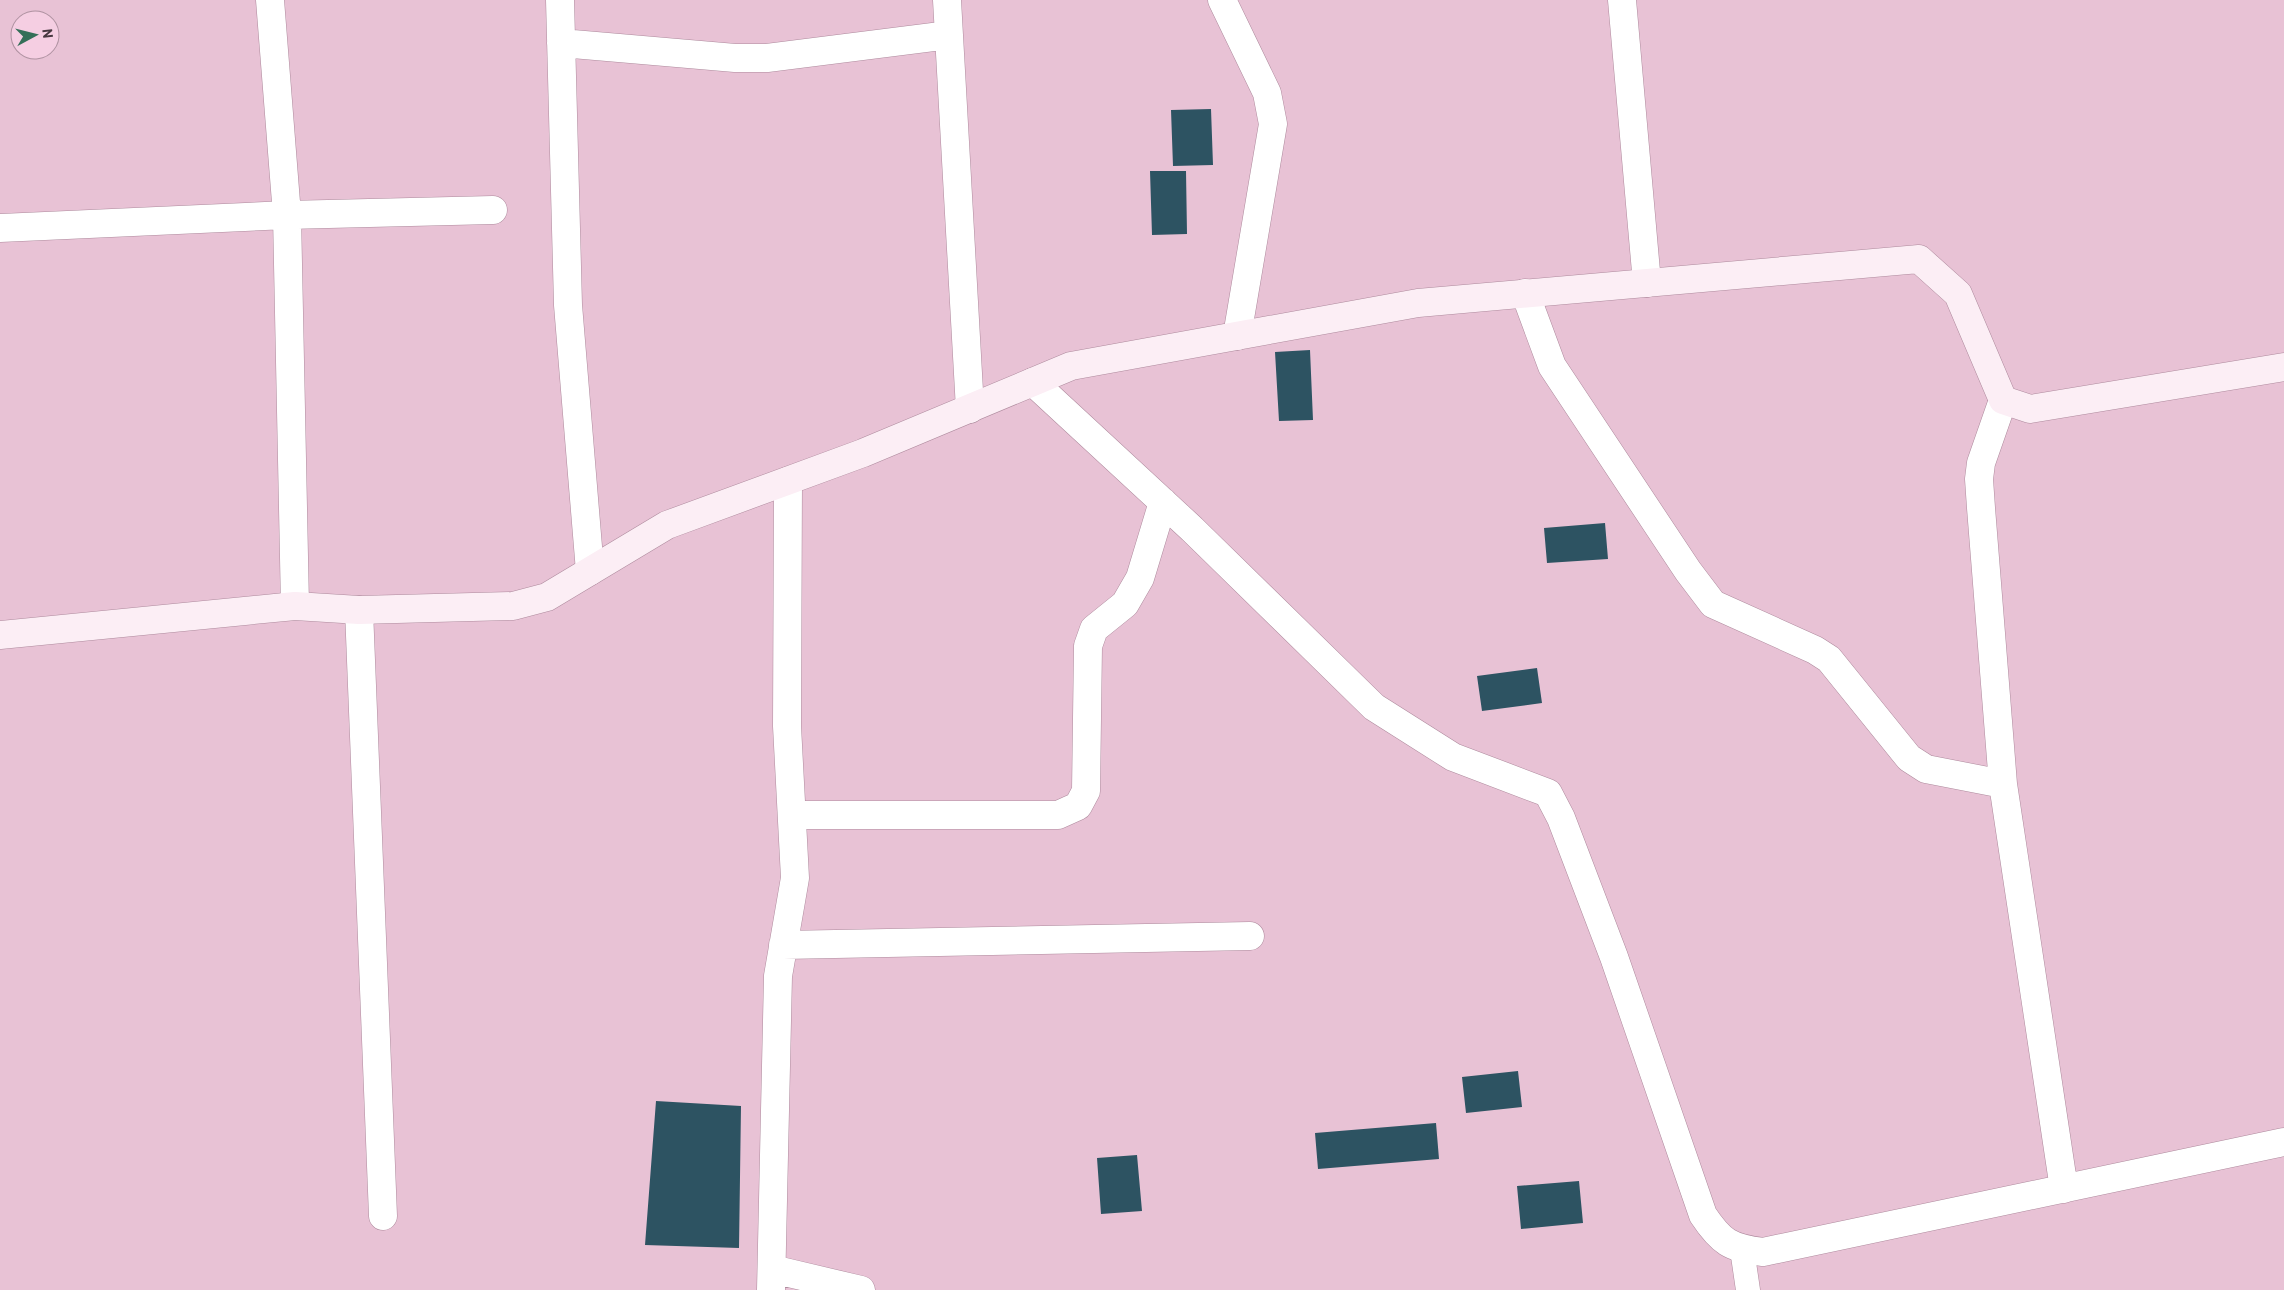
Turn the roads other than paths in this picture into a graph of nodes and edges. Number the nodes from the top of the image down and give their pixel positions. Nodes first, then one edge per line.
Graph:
1 (270, 0) edge
2 (560, 0) edge
3 (947, 0) edge
4 (1222, 0) edge
5 (1622, 0) edge
6 (949, 35) junction
7 (561, 42) junction
8 (492, 210) dead end
9 (287, 215) junction
10 (0, 228) edge
11 (1647, 283) junction
12 (1525, 293) junction
13 (1237, 336) junction
14 (2284, 367) edge
15 (1033, 382) junction
16 (2004, 400) junction
17 (970, 409) junction
18 (788, 481) junction
19 (1163, 502) junction
20 (590, 571) junction
21 (295, 606) junction
22 (359, 610) junction
23 (0, 635) edge
24 (2003, 784) junction
25 (792, 815) junction
26 (1250, 936) dead end
27 (783, 945) junction
28 (2284, 1142) edge
29 (2064, 1189) junction
30 (383, 1216) dead end
31 (1742, 1250) junction
32 (772, 1279) edge
33 (861, 1290) edge
34 (1748, 1290) edge

1 - 9 street
2 - 7 street
3 - 6 street
4 - 13 street
5 - 11 street
6 - 7 street
6 - 17 street
7 - 20 street
8 - 9 street
9 - 10 street
9 - 21 street
11 - 12 street
11 - 16 street
12 - 13 street
12 - 24 street
13 - 15 street
14 - 16 street
15 - 17 street
15 - 19 street
16 - 24 street
17 - 18 street
18 - 20 street
18 - 25 street
19 - 25 street
19 - 31 street
20 - 22 street
21 - 22 street
21 - 23 street
22 - 30 street
24 - 29 street
25 - 27 street
26 - 27 street
27 - 32 street
28 - 29 street
29 - 31 street
31 - 34 lane
32 - 33 street

